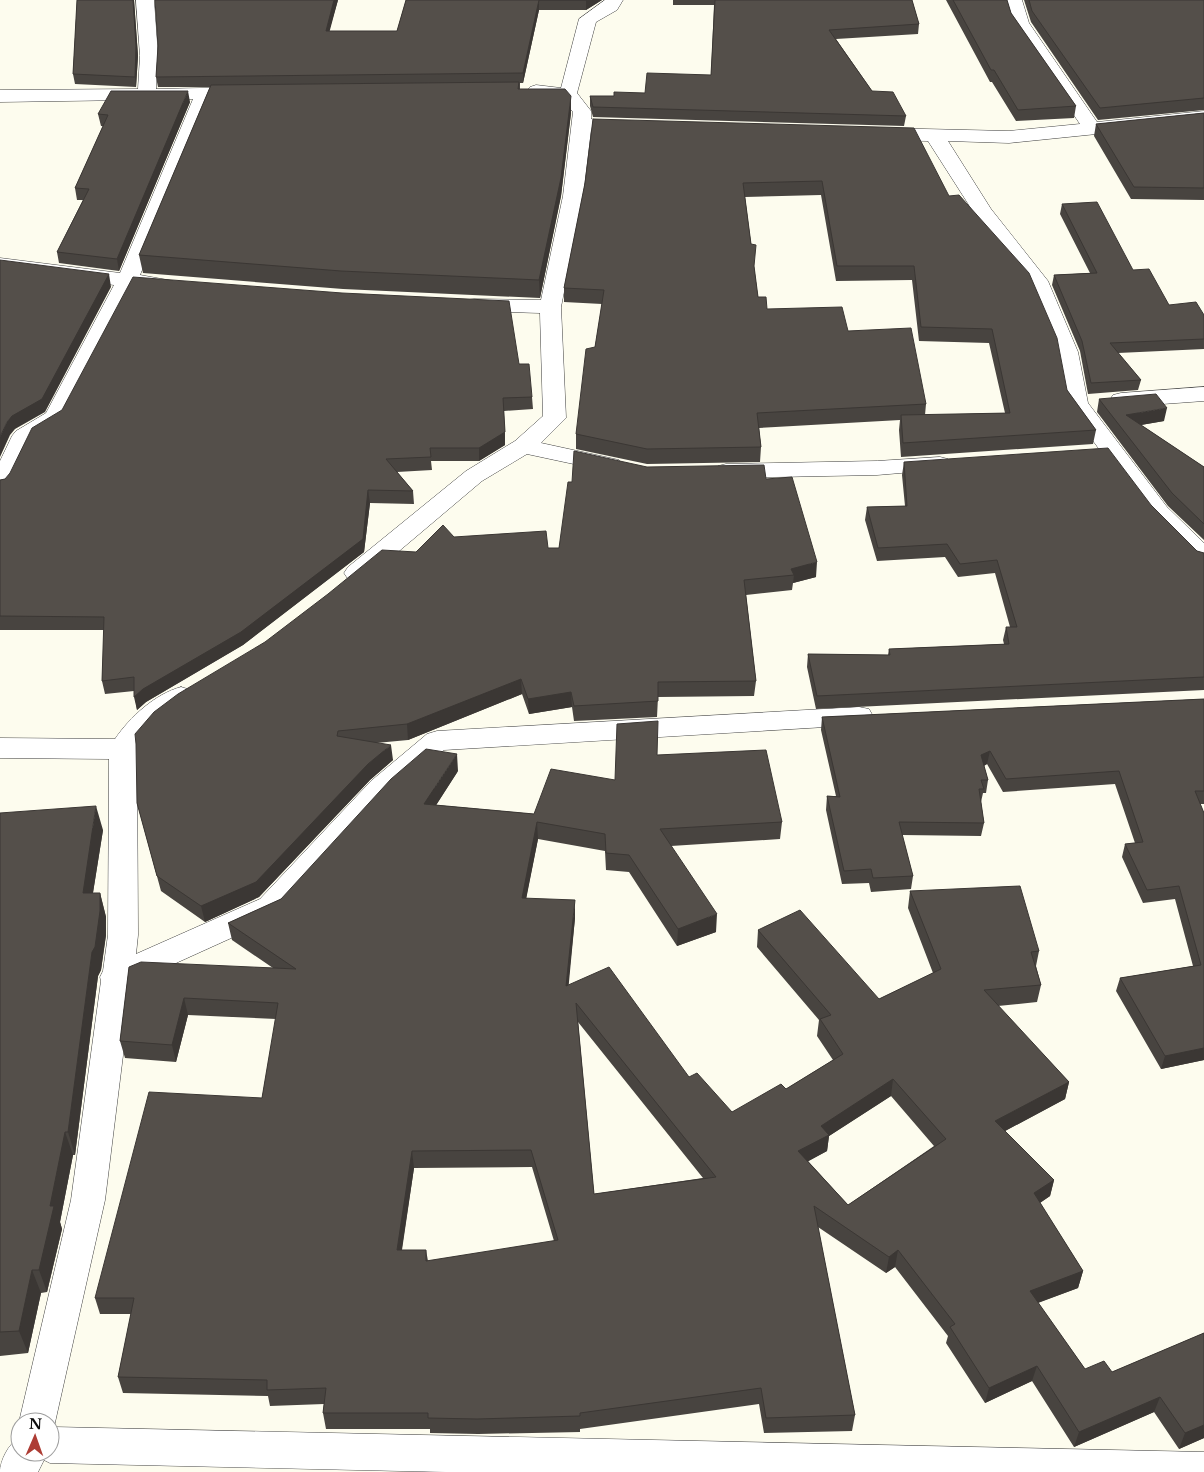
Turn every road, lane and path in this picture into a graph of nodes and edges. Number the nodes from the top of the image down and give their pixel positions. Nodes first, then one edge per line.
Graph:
1 (146, 0) edge
2 (614, 0) edge
3 (1013, 0) edge
4 (518, 91) edge
5 (205, 93) junction
6 (264, 93) edge
7 (147, 94) junction
8 (568, 94) junction
9 (0, 96) edge
10 (1204, 117) edge
11 (582, 124) junction
12 (621, 126) edge
13 (1092, 128) junction
14 (866, 134) edge
15 (935, 136) junction
16 (0, 264) edge
17 (127, 281) junction
18 (186, 286) edge
19 (452, 303) edge
20 (550, 308) junction
21 (1204, 394) edge
22 (1077, 404) junction
23 (522, 446) junction
24 (1112, 452) junction
25 (1083, 454) edge
26 (965, 462) edge
27 (628, 469) edge
28 (704, 472) edge
29 (0, 485) edge
30 (1204, 558) edge
31 (337, 588) edge
32 (205, 682) edge
33 (888, 715) edge
34 (0, 748) edge
35 (123, 749) junction
36 (116, 977) junction
37 (40, 1412) edge
38 (60, 1445) edge
39 (1204, 1470) edge

1 - 7 street
2 - 8 street
3 - 13 street
4 - 8 street
5 - 6 street
5 - 7 street
5 - 17 street
7 - 9 street
8 - 11 street
10 - 13 street
11 - 12 street
11 - 20 street
13 - 15 street
14 - 15 street
15 - 22 street
16 - 17 street
17 - 18 street
17 - 29 street
19 - 20 street
20 - 23 street
21 - 22 street
22 - 24 street
23 - 27 street
23 - 31 street
24 - 25 street
24 - 30 street
26 - 28 street
32 - 35 street
33 - 36 street
34 - 35 street
35 - 36 street
36 - 37 street
38 - 39 street

